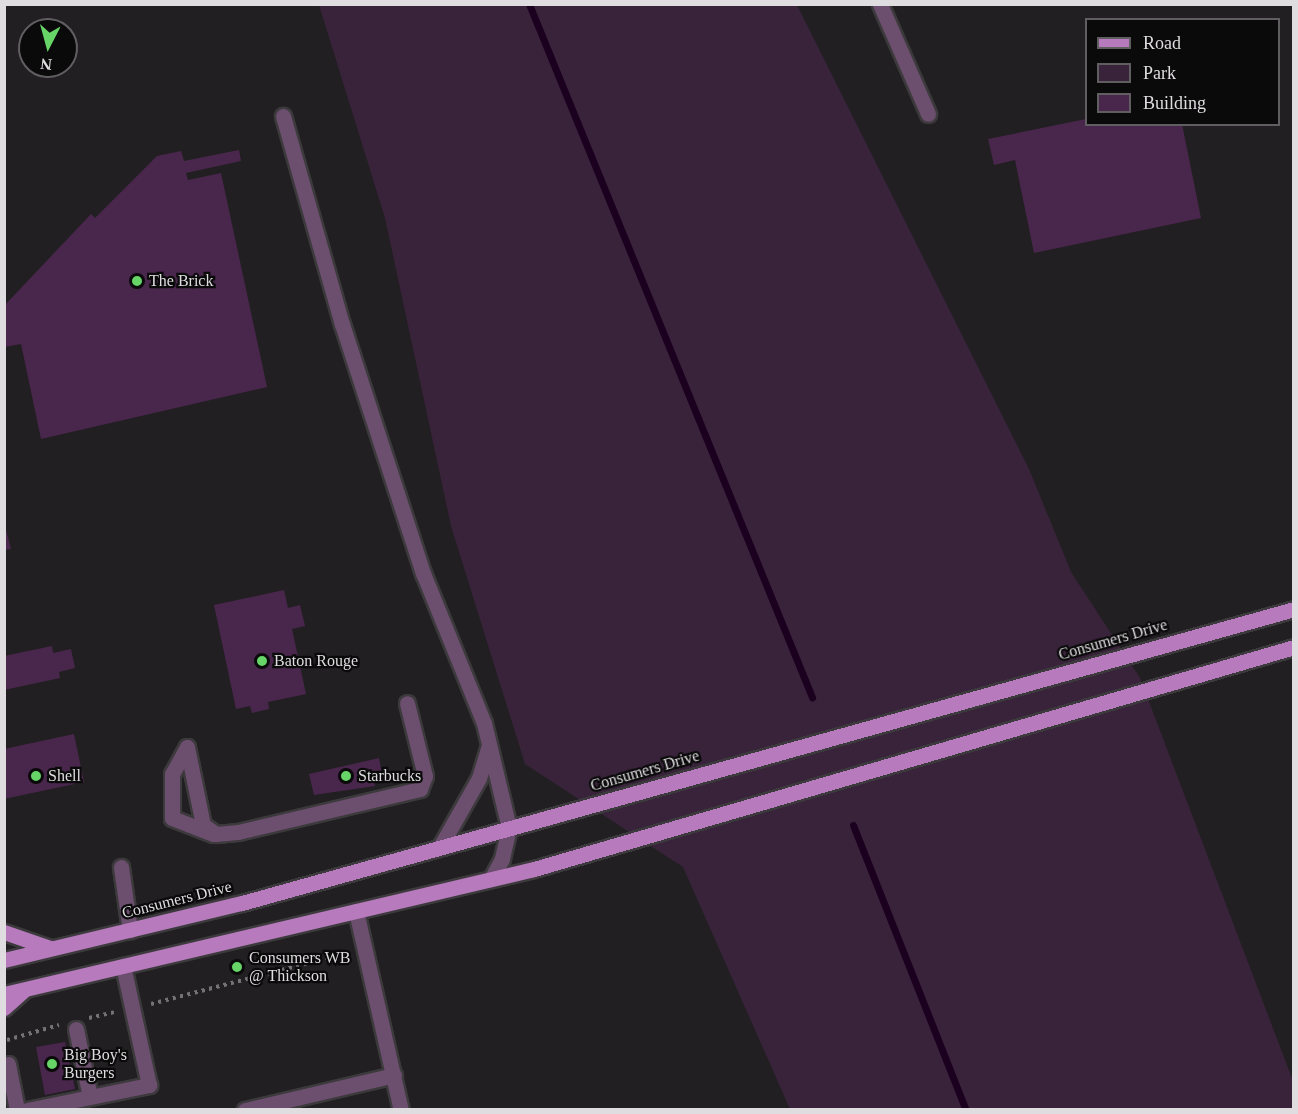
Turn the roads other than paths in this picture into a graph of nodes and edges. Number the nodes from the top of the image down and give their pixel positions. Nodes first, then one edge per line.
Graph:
1 (880, 4) edge
2 (928, 114) dead end
3 (283, 116) dead end
4 (1293, 609) edge
5 (1293, 647) edge
6 (407, 703) dead end
7 (489, 746) junction
8 (509, 828) junction
9 (216, 834) junction
10 (440, 847) junction
11 (121, 867) dead end
12 (491, 879) junction
13 (356, 911) junction
14 (130, 930) junction
15 (4, 932) edge
16 (50, 948) junction
17 (4, 960) edge
18 (123, 966) junction
19 (26, 988) junction
20 (4, 994) edge
21 (4, 1008) edge
22 (72, 1025) road end
23 (8, 1064) dead end
24 (394, 1075) junction
25 (90, 1097) junction
26 (17, 1110) edge
27 (27, 1110) edge
28 (245, 1110) edge
29 (401, 1110) edge

1 - 2 lane
3 - 7 lane
4 - 8 main road, Consumers Drive
5 - 12 main road
6 - 9 lane
7 - 8 lane
7 - 10 lane
8 - 10 main road, Consumers Drive
8 - 12 lane
9 - 9 lane
10 - 14 main road, Consumers Drive
11 - 14 lane
12 - 13 main road
13 - 18 main road
13 - 24 lane
14 - 16 main road, Consumers Drive
15 - 16 main road
16 - 17 main road, Consumers Drive
18 - 19 main road
18 - 25 lane
19 - 20 main road
19 - 21 main road
22 - 25 lane
23 - 26 lane
24 - 28 lane
24 - 29 lane
25 - 27 lane

